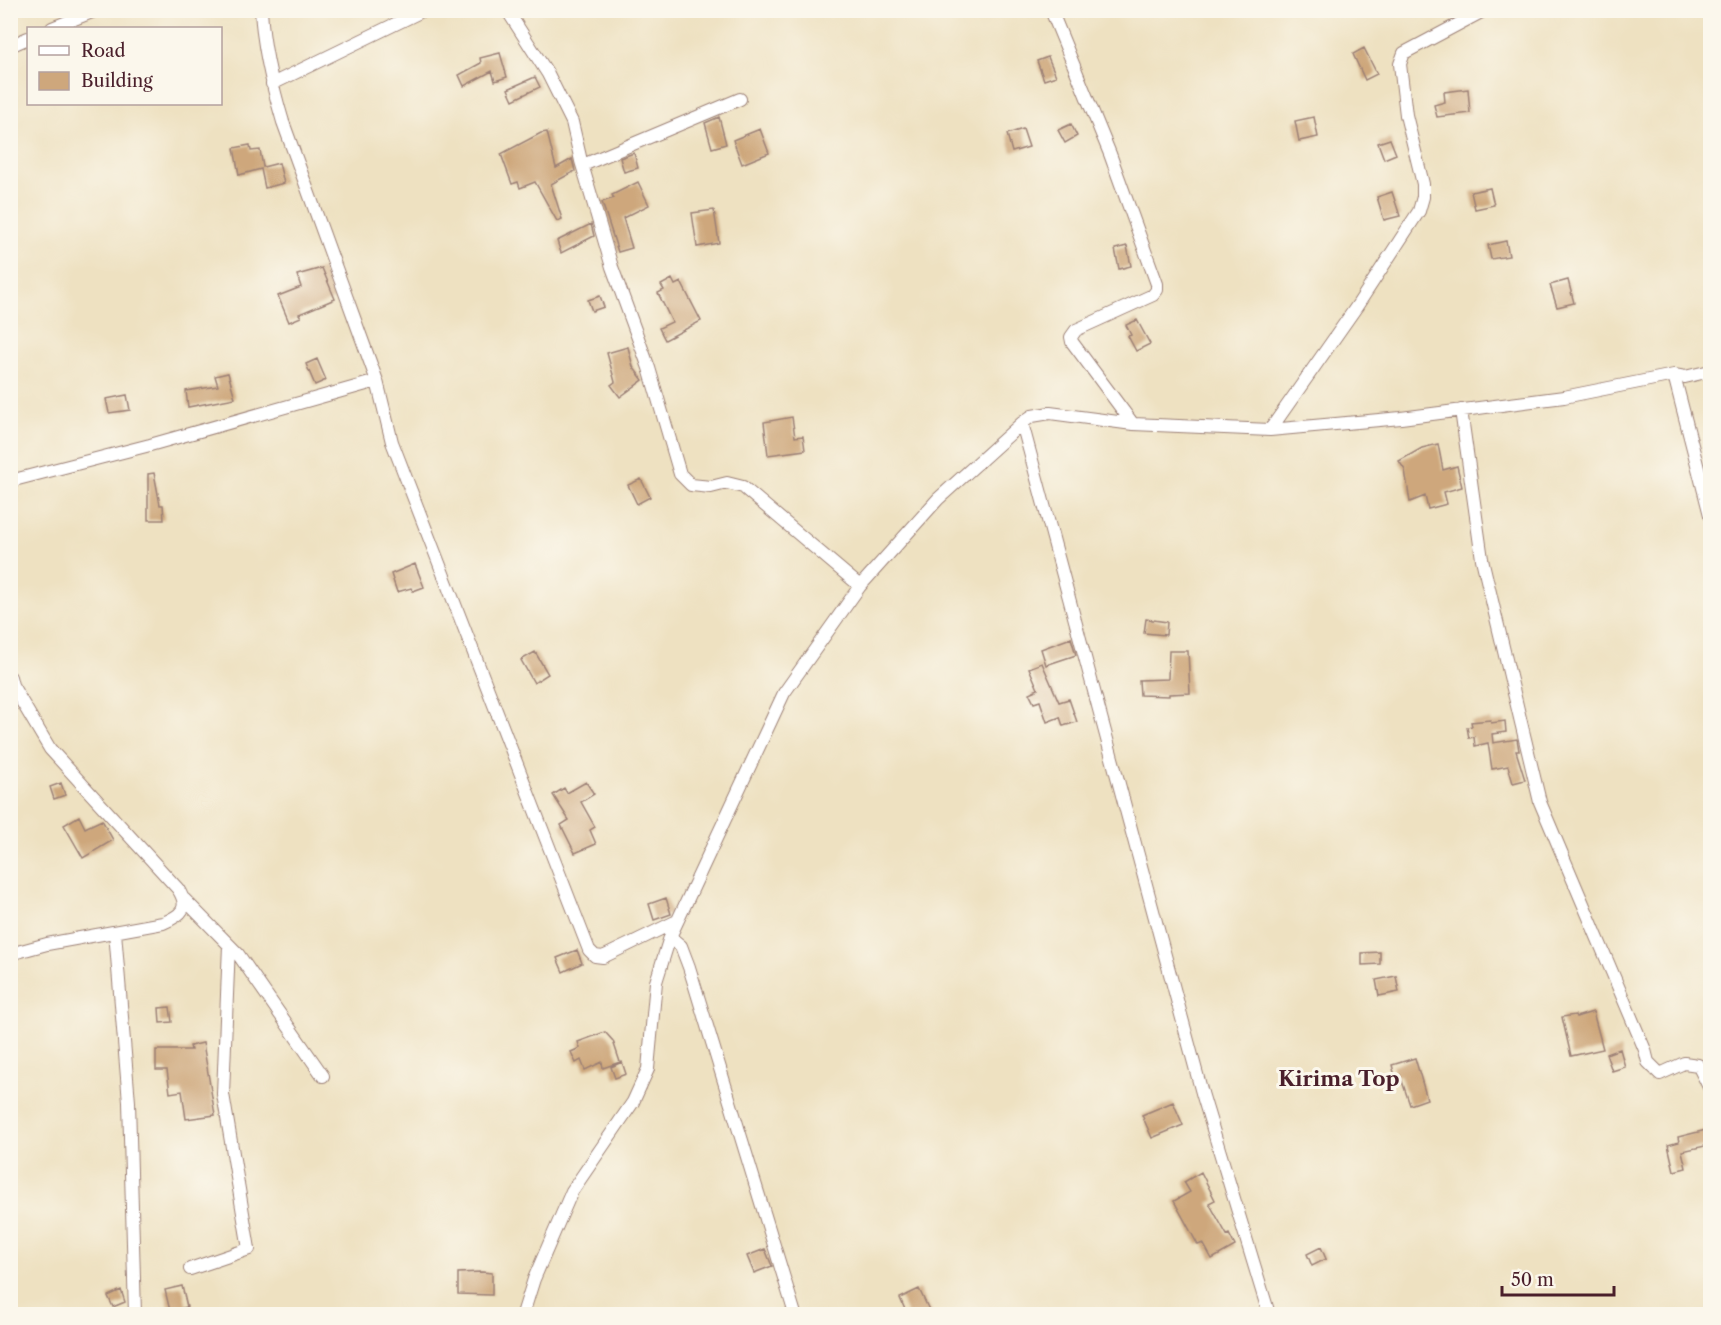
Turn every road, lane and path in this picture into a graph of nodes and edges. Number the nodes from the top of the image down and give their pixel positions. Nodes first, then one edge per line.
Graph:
1 (97, 10) edge
2 (261, 10) edge
3 (424, 10) edge
4 (507, 10) edge
5 (1051, 10) edge
6 (1485, 10) edge
7 (54, 27) edge
8 (27, 38) edge
9 (10, 46) edge
10 (272, 84) junction
11 (740, 99) dead end
12 (583, 165) junction
13 (1710, 371) edge
14 (1674, 375) junction
15 (377, 381) junction
16 (1461, 410) junction
17 (1022, 423) junction
18 (1133, 424) junction
19 (1270, 430) junction
20 (10, 480) edge
21 (1710, 515) edge
22 (860, 586) junction
23 (10, 677) edge
24 (184, 899) junction
25 (677, 921) junction
26 (115, 932) junction
27 (670, 937) junction
28 (229, 945) junction
29 (10, 954) edge
30 (323, 1076) dead end
31 (1710, 1089) edge
32 (190, 1269) dead end
33 (135, 1314) edge
34 (523, 1314) edge
35 (795, 1314) edge
36 (1269, 1314) edge

1 - 7 street
2 - 10 street
3 - 10 street
4 - 12 street
5 - 18 street
6 - 19 street
8 - 9 street
10 - 15 street
11 - 12 street
12 - 22 street
13 - 14 street
14 - 16 street
14 - 21 street
15 - 20 street
15 - 25 street
16 - 19 street
16 - 31 street
17 - 18 street
17 - 22 street
17 - 36 street
18 - 19 street
22 - 25 street
23 - 24 street
24 - 26 street
24 - 28 street
25 - 27 street
26 - 29 street
26 - 33 street
27 - 34 street
27 - 35 street
28 - 30 street
28 - 32 street

